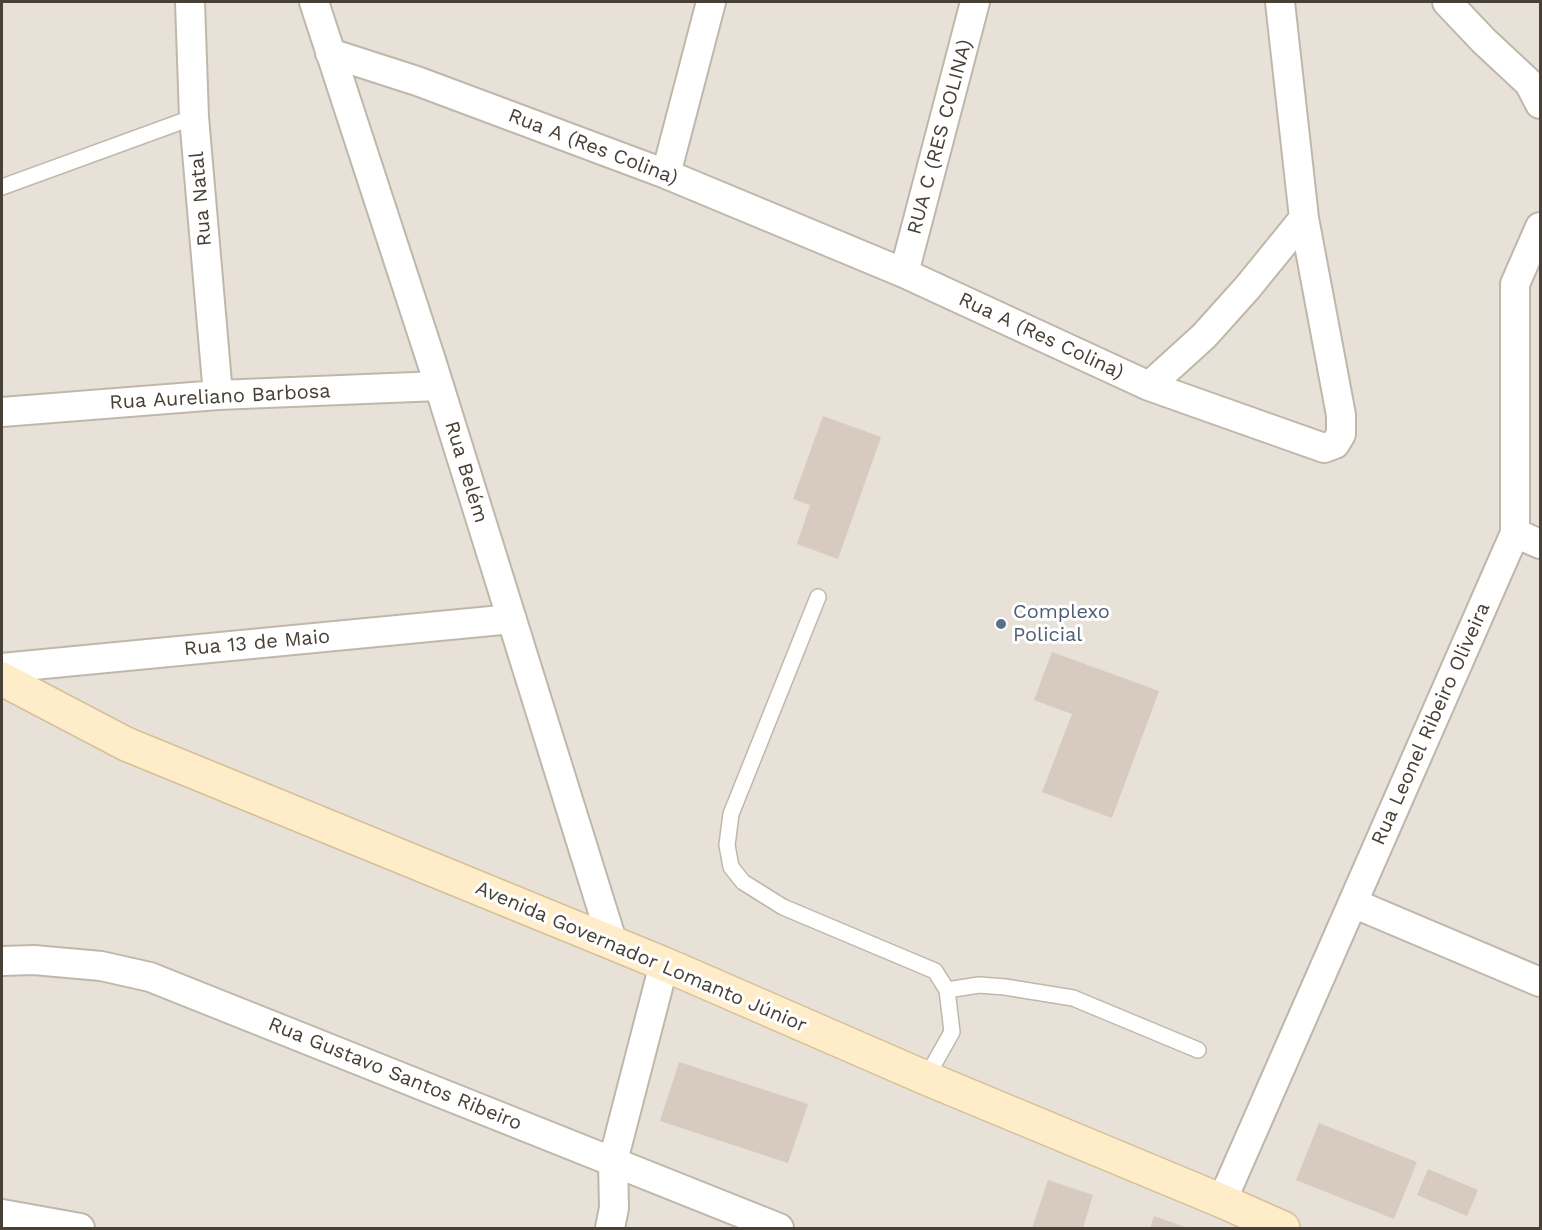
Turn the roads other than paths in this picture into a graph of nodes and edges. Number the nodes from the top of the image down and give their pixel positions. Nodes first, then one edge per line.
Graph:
1 (190, 2) edge
2 (314, 2) edge
3 (711, 2) edge
4 (975, 2) edge
5 (1280, 2) edge
6 (1451, 2) edge
7 (330, 53) junction
8 (1540, 104) edge
9 (194, 117) junction
10 (666, 174) junction
11 (2, 187) edge
12 (1304, 218) junction
13 (1540, 227) edge
14 (904, 273) junction
15 (439, 386) junction
16 (1149, 386) junction
17 (218, 395) junction
18 (2, 412) edge
19 (1515, 532) junction
20 (1540, 543) edge
21 (818, 597) dead end
22 (512, 619) junction
23 (2, 668) edge
24 (2, 679) edge
25 (1353, 903) junction
26 (613, 944) junction
27 (2, 961) edge
28 (664, 964) junction
29 (1540, 982) edge
30 (947, 990) junction
31 (1198, 1050) dead end
32 (926, 1078) junction
33 (613, 1161) junction
34 (1222, 1201) junction
35 (2, 1214) edge
36 (616, 1222) edge
37 (80, 1228) edge
38 (779, 1228) edge
39 (1283, 1228) edge

1 - 9 street, Rua Natal
2 - 7 street, Rua Belém
3 - 10 street
4 - 14 street, RUA C (RES COLINA)
5 - 12 street, Rua A (Res Colina)
6 - 8 street
7 - 10 street, Rua A (Res Colina)
7 - 15 street, Rua Belém
9 - 11 lane
9 - 17 street, Rua Natal
10 - 14 street, Rua A (Res Colina)
12 - 16 street
12 - 16 street, Rua A (Res Colina)
13 - 19 street, Rua Leonel Ribeiro Oliveira
14 - 16 street, Rua A (Res Colina)
15 - 17 street, Rua Aureliano Barbosa
15 - 22 street, Rua Belém
17 - 18 street, Rua Aureliano Barbosa
19 - 20 street
19 - 25 street, Rua Leonel Ribeiro Oliveira
21 - 30 lane
22 - 23 street, Rua 13 de Maio
22 - 26 street, Rua Belém
24 - 26 main road, Avenida Governador Lomanto Júnior
25 - 29 street
25 - 34 street, Rua Leonel Ribeiro Oliveira
26 - 28 main road, Avenida Governador Lomanto Júnior
27 - 33 street, Rua Gustavo Santos Ribeiro
28 - 32 main road, Avenida Governador Lomanto Júnior
28 - 33 street
30 - 31 lane
30 - 32 lane
32 - 34 main road, Avenida Governador Lomanto Júnior
33 - 36 street
33 - 38 street, Rua Gustavo Santos Ribeiro
34 - 39 main road, Avenida Governador Lomanto Júnior
35 - 37 street

